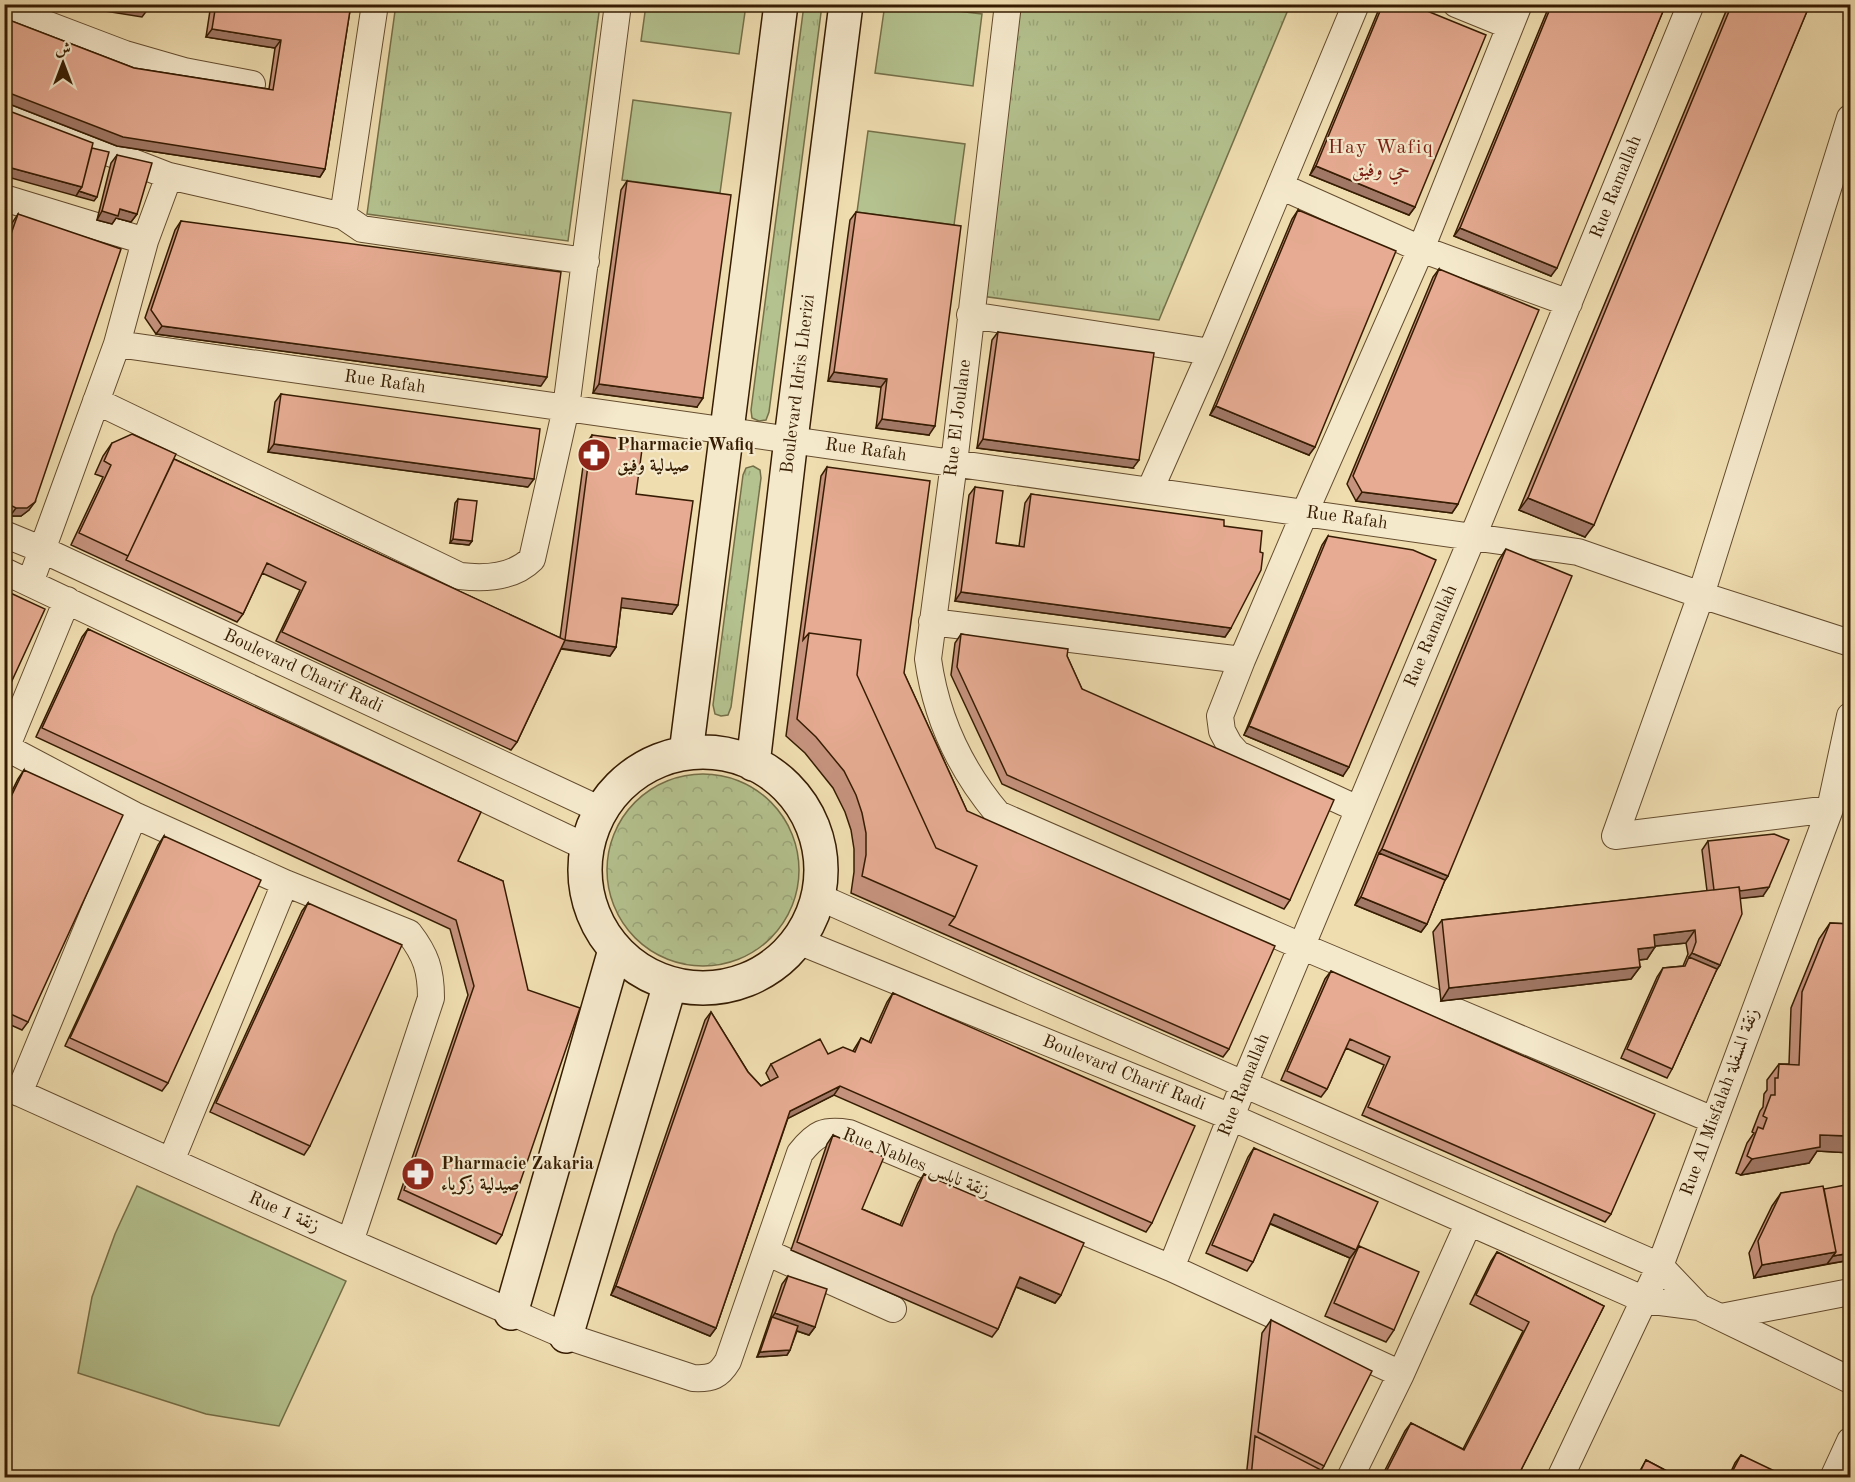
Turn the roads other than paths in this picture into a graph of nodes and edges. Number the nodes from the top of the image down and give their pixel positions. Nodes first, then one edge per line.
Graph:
1 (375, 4) edge
2 (618, 4) edge
3 (781, 4) edge
4 (846, 4) edge
5 (1008, 4) edge
6 (1356, 4) edge
7 (1456, 4) edge
8 (1691, 4) edge
9 (4, 8) edge
10 (1515, 15) edge
11 (252, 84) edge
12 (4, 112) edge
13 (1851, 118) edge
14 (169, 176) junction
15 (1280, 186) junction
16 (4, 198) edge
17 (343, 216) junction
18 (145, 241) junction
19 (1421, 249) junction
20 (586, 261) junction
21 (1569, 303) junction
22 (970, 315) junction
23 (117, 345) junction
24 (1211, 352) junction
25 (96, 401) junction
26 (566, 408) junction
27 (726, 432) junction
28 (791, 439) junction
29 (954, 463) junction
30 (1150, 490) junction
31 (1305, 512) junction
32 (4, 534) edge
33 (1473, 536) junction
34 (44, 550) junction
35 (4, 571) edge
36 (30, 583) junction
37 (1701, 595) junction
38 (67, 600) junction
39 (932, 621) junction
40 (1851, 643) edge
41 (1242, 660) junction
42 (1851, 716) edge
43 (6, 750) edge
44 (686, 753) junction
45 (1845, 760) edge
46 (753, 764) junction
47 (1359, 809) junction
48 (1830, 809) junction
49 (601, 810) junction
50 (134, 815) junction
51 (586, 848) junction
52 (285, 883) junction
53 (819, 897) junction
54 (798, 941) junction
55 (1301, 946) junction
56 (615, 950) junction
57 (670, 984) junction
58 (1244, 1084) junction
59 (12, 1089) edge
60 (1231, 1117) junction
61 (1713, 1120) junction
62 (171, 1161) junction
63 (1469, 1222) junction
64 (350, 1242) junction
65 (766, 1252) junction
66 (1660, 1266) junction
67 (1171, 1268) junction
68 (1851, 1292) edge
69 (1645, 1300) junction
70 (893, 1309) dead end
71 (1710, 1312) junction
72 (511, 1313) junction
73 (566, 1336) junction
74 (1401, 1374) junction
75 (1851, 1380) edge
76 (1851, 1440) edge
77 (1350, 1478) edge
78 (1560, 1478) edge
79 (1833, 1478) edge

1 - 17 street
2 - 20 street
3 - 27 main road
4 - 28 main road, Boulevard Idris Lherizi
5 - 22 street, Rue El Joulane
6 - 15 street
7 - 10 street
8 - 21 street, Rue Ramallah
9 - 11 street
10 - 19 street
12 - 14 street
13 - 37 street
14 - 17 street
14 - 18 street
15 - 19 street
15 - 24 street
16 - 18 street
17 - 20 street
18 - 23 street
19 - 21 street
19 - 31 street
20 - 26 street
21 - 33 street, Rue Ramallah
22 - 24 street
22 - 29 street, Rue El Joulane
23 - 25 street
23 - 26 street, Rue Rafah
24 - 30 street
25 - 26 street
25 - 34 street
26 - 27 street, Rue Rafah
27 - 28 street, Rue Rafah
27 - 44 main road
28 - 29 street, Rue Rafah
28 - 46 main road, Boulevard Idris Lherizi
29 - 30 street, Rue Rafah
29 - 39 street, Rue El Joulane
30 - 31 street, Rue Rafah
31 - 33 street, Rue Rafah
31 - 41 street
32 - 34 street, Boulevard Charif Radi
33 - 37 street, Rue Rafah
33 - 47 street, Rue Ramallah
34 - 36 street
34 - 49 street, Boulevard Charif Radi
35 - 36 street, Boulevard Charif Radi
36 - 38 street, Boulevard Charif Radi
37 - 40 street, Rue Rafah
37 - 48 street
38 - 43 street
38 - 51 street, Boulevard Charif Radi
39 - 41 street
39 - 55 street, Rue El Joulane
41 - 47 street
42 - 45 street, Rue Al Misfalah زنقة المسفلة
43 - 50 street
44 - 46 main road
44 - 49 main road
45 - 48 street, Rue Al Misfalah زنقة المسفلة
46 - 53 main road
47 - 55 street, Rue Ramallah
48 - 61 street, Rue Al Misfalah زنقة المسفلة
49 - 51 main road
50 - 52 street
50 - 59 street
51 - 56 main road
52 - 62 street
52 - 64 street
53 - 54 main road
53 - 58 street, Boulevard Charif Radi
54 - 57 main road
54 - 60 street, Boulevard Charif Radi
55 - 58 street, Rue Ramallah
55 - 61 street
56 - 57 main road
56 - 72 main road
57 - 73 main road
58 - 60 street, Rue Ramallah
58 - 66 street, Boulevard Charif Radi
59 - 62 street, Rue 1 زنقة
60 - 63 street, Boulevard Charif Radi
60 - 67 street, Rue Ramallah
61 - 66 street, Rue Al Misfalah زنقة المسفلة
62 - 64 street, Rue 1 زنقة
63 - 69 street, Boulevard Charif Radi
63 - 74 street
64 - 72 street, Rue 1 زنقة
65 - 67 street, Rue Nables زنقة نابلس
65 - 70 street
65 - 73 street, Rue Nables زنقة نابلس
66 - 69 street, Rue Al Misfalah زنقة المسفلة
66 - 71 street
67 - 74 street, Rue Nables زنقة نابلس
68 - 71 street
69 - 71 street, Boulevard Charif Radi
69 - 78 street, Rue Al Misfalah زنقة المسفلة
71 - 75 street
72 - 73 street, Rue 1 زنقة
74 - 77 street
76 - 79 street

